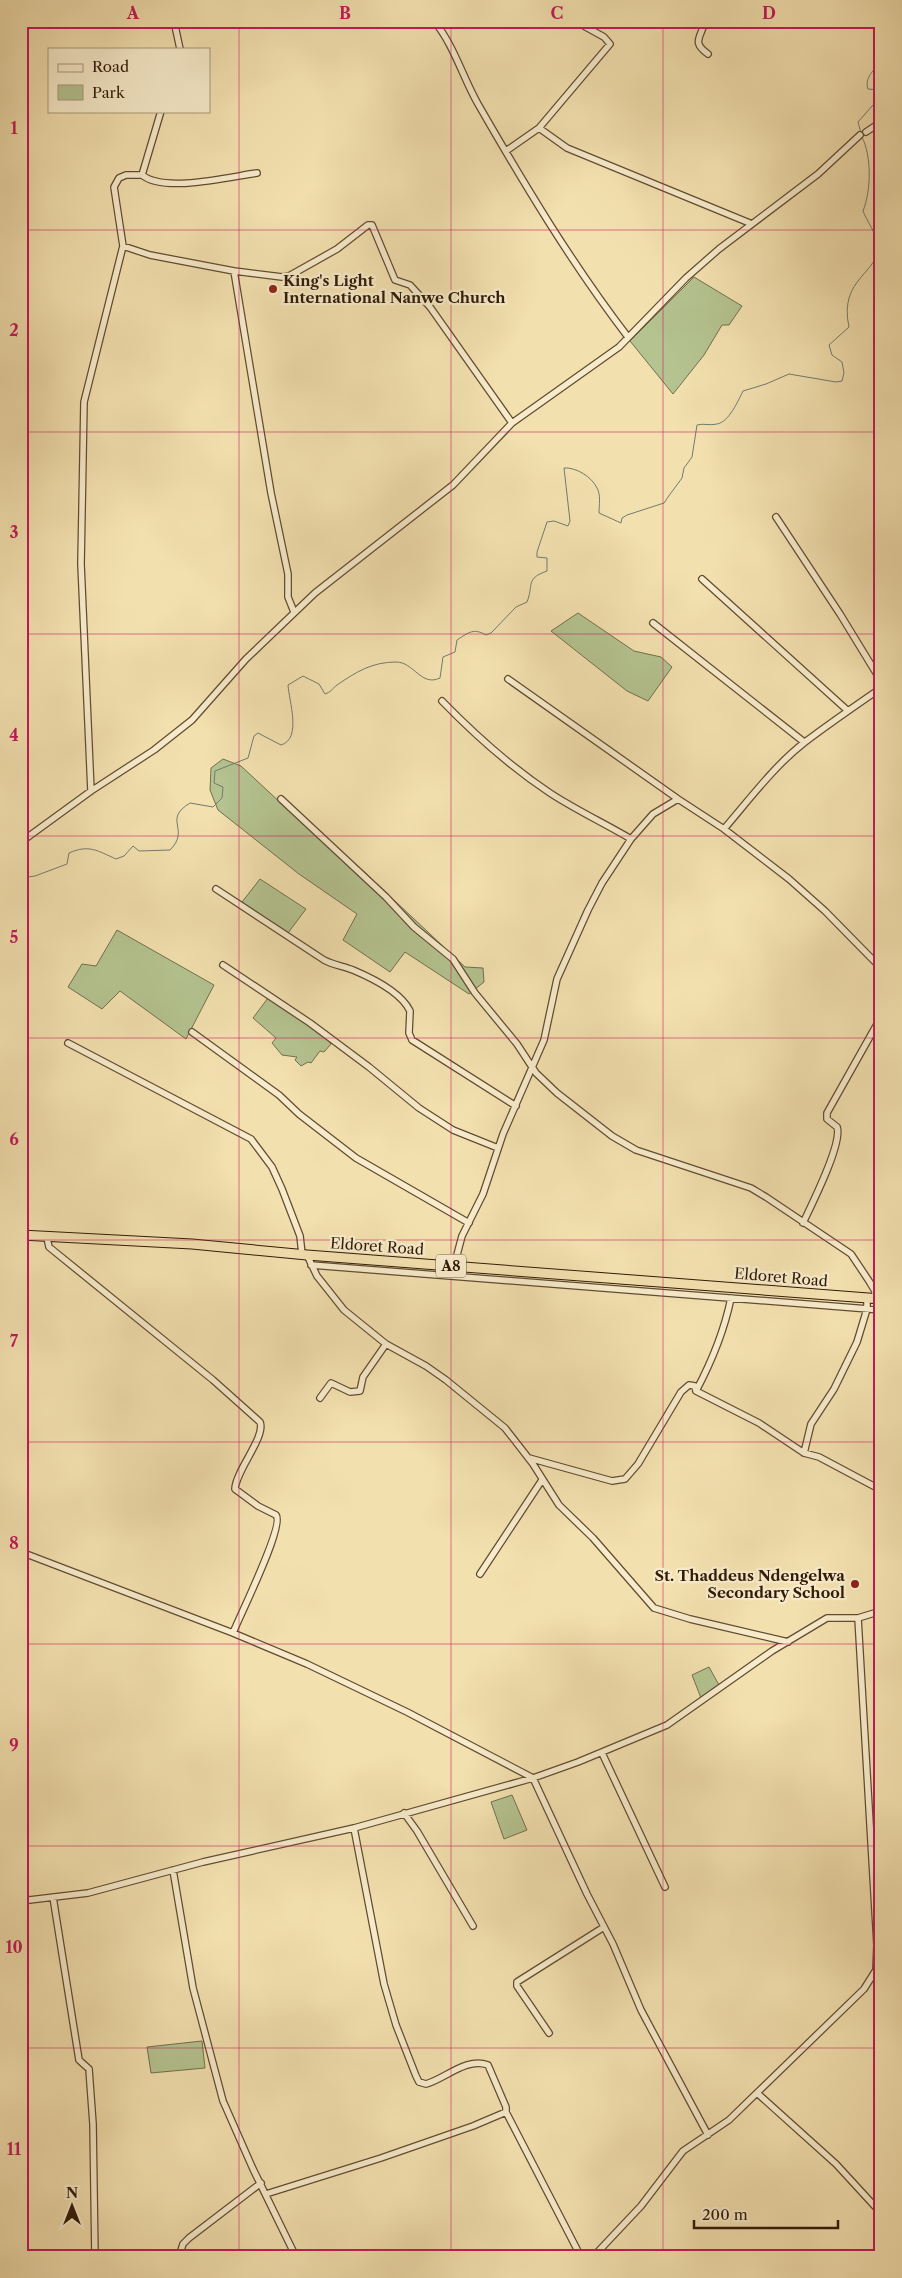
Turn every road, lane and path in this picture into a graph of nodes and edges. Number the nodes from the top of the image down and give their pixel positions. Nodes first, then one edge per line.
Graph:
1 (174, 21) edge
2 (434, 21) edge
3 (575, 21) edge
4 (705, 21) edge
5 (180, 48) edge
6 (708, 54) dead end
7 (161, 112) edge
8 (881, 122) edge
9 (539, 128) junction
10 (866, 132) dead end
11 (860, 135) dead end
12 (506, 151) junction
13 (257, 173) dead end
14 (142, 174) junction
15 (752, 224) junction
16 (124, 246) junction
17 (234, 271) junction
18 (628, 337) junction
19 (512, 423) junction
20 (776, 517) dead end
21 (702, 580) dead end
22 (294, 612) junction
23 (653, 624) dead end
24 (508, 680) dead end
25 (881, 681) edge
26 (881, 688) edge
27 (442, 701) dead end
28 (847, 710) junction
29 (804, 742) junction
30 (91, 791) junction
31 (281, 799) dead end
32 (678, 799) junction
33 (724, 829) junction
34 (631, 839) junction
35 (21, 842) edge
36 (216, 889) dead end
37 (223, 965) dead end
38 (881, 968) edge
39 (881, 1017) edge
40 (192, 1032) dead end
41 (68, 1043) dead end
42 (532, 1068) junction
43 (516, 1106) junction
44 (498, 1148) junction
45 (469, 1223) junction
46 (803, 1223) junction
47 (21, 1236) edge
48 (47, 1238) junction
49 (304, 1255) junction
50 (311, 1265) junction
51 (454, 1266) junction
52 (881, 1286) edge
53 (875, 1297) edge
54 (732, 1298) junction
55 (867, 1309) junction
56 (881, 1310) edge
57 (386, 1344) junction
58 (696, 1391) junction
59 (320, 1398) dead end
60 (804, 1453) junction
61 (529, 1458) junction
62 (542, 1480) junction
63 (881, 1490) edge
64 (21, 1552) edge
65 (480, 1574) dead end
66 (881, 1611) edge
67 (858, 1618) junction
68 (234, 1633) junction
69 (788, 1642) junction
70 (602, 1753) junction
71 (533, 1778) junction
72 (404, 1813) junction
73 (354, 1828) junction
74 (173, 1870) junction
75 (665, 1887) dead end
76 (53, 1897) junction
77 (878, 1900) edge
78 (21, 1901) edge
79 (472, 1926) dead end
80 (604, 1926) junction
81 (549, 2033) dead end
82 (757, 2092) junction
83 (506, 2112) junction
84 (708, 2135) junction
85 (261, 2184) junction
86 (266, 2194) junction
87 (881, 2212) edge
88 (95, 2257) edge
89 (179, 2257) edge
90 (296, 2257) edge
91 (581, 2257) edge
92 (593, 2257) edge

1 - 5 street
2 - 12 street
3 - 9 street
4 - 6 street
7 - 14 street
8 - 10 street
9 - 12 street
9 - 15 street
11 - 15 street
12 - 18 street
13 - 14 street
14 - 16 street
15 - 18 street
16 - 17 street
16 - 30 street
17 - 19 street
17 - 22 street
18 - 19 street
19 - 22 street
20 - 25 street
21 - 28 street
22 - 30 street
23 - 29 street
24 - 32 street
26 - 28 street
27 - 34 street
28 - 29 street
29 - 33 street
30 - 35 street
31 - 42 street
32 - 33 street
32 - 34 street
33 - 38 street
34 - 42 street
36 - 43 street
37 - 44 street
39 - 46 street
40 - 45 street
41 - 49 street
42 - 43 street
42 - 46 street
43 - 44 street
44 - 45 street
45 - 51 street
46 - 53 street
47 - 48 highway, Eldoret Road / A8
48 - 49 highway, Eldoret Road / A8
48 - 68 street
49 - 50 street
49 - 51 highway, Eldoret Road / A8
50 - 54 street
50 - 57 street
51 - 53 highway, Eldoret Road / A8
52 - 53 street
53 - 55 street
54 - 55 street
54 - 58 street
55 - 56 street
55 - 60 street
57 - 59 street
57 - 61 street
58 - 60 street
58 - 61 street
60 - 63 street
61 - 62 street
62 - 65 street
62 - 69 street
64 - 68 street
66 - 67 street
67 - 69 street
67 - 77 street
68 - 71 street
69 - 70 street
70 - 71 street
70 - 75 street
71 - 72 street
71 - 80 street
72 - 73 street
72 - 79 street
73 - 74 street
73 - 83 street
74 - 76 street
74 - 85 street
76 - 78 street
76 - 88 street
77 - 82 street
80 - 81 street
80 - 84 street
82 - 84 street
82 - 87 street
83 - 86 street
83 - 91 street
84 - 92 street
85 - 86 street
85 - 89 street
86 - 90 street

